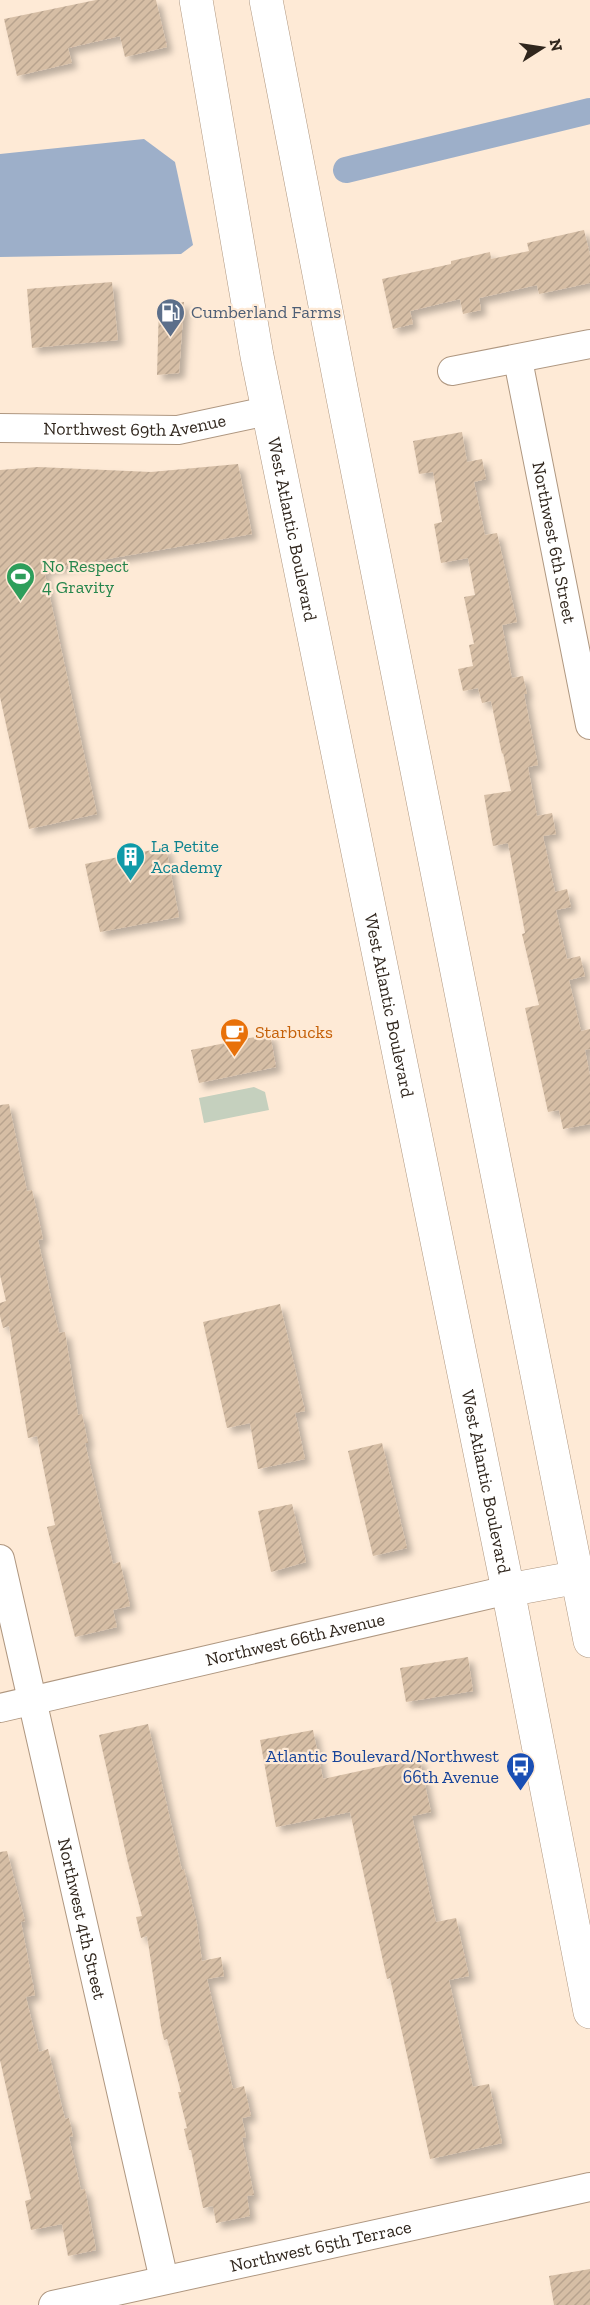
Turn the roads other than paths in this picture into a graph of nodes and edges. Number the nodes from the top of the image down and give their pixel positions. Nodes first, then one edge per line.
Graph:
1 (196, 0) edge
2 (266, 0) edge
3 (590, 344) edge
4 (518, 360) junction
5 (452, 371) dead end
6 (267, 411) junction
7 (0, 428) edge
8 (590, 725) edge
9 (0, 1559) edge
10 (584, 1576) edge
11 (508, 1590) junction
12 (590, 1641) edge
13 (32, 1700) junction
14 (0, 1708) edge
15 (590, 2012) edge
16 (590, 2187) edge
17 (164, 2280) junction
18 (53, 2305) edge

1 - 6 main road, West Atlantic Boulevard
2 - 10 main road
3 - 4 street
4 - 5 street
4 - 8 street, Northwest 6th Street
6 - 7 street, Northwest 69th Avenue
6 - 11 main road, West Atlantic Boulevard
9 - 13 street, Northwest 4th Street
10 - 11 main road, Northwest 66th Avenue
10 - 12 main road
11 - 13 street, Northwest 66th Avenue
11 - 15 main road, West Atlantic Boulevard
13 - 14 street, Northwest 66th Avenue
13 - 17 street, Northwest 4th Street
16 - 17 street, Northwest 65th Terrace
17 - 18 street, Northwest 65th Terrace

